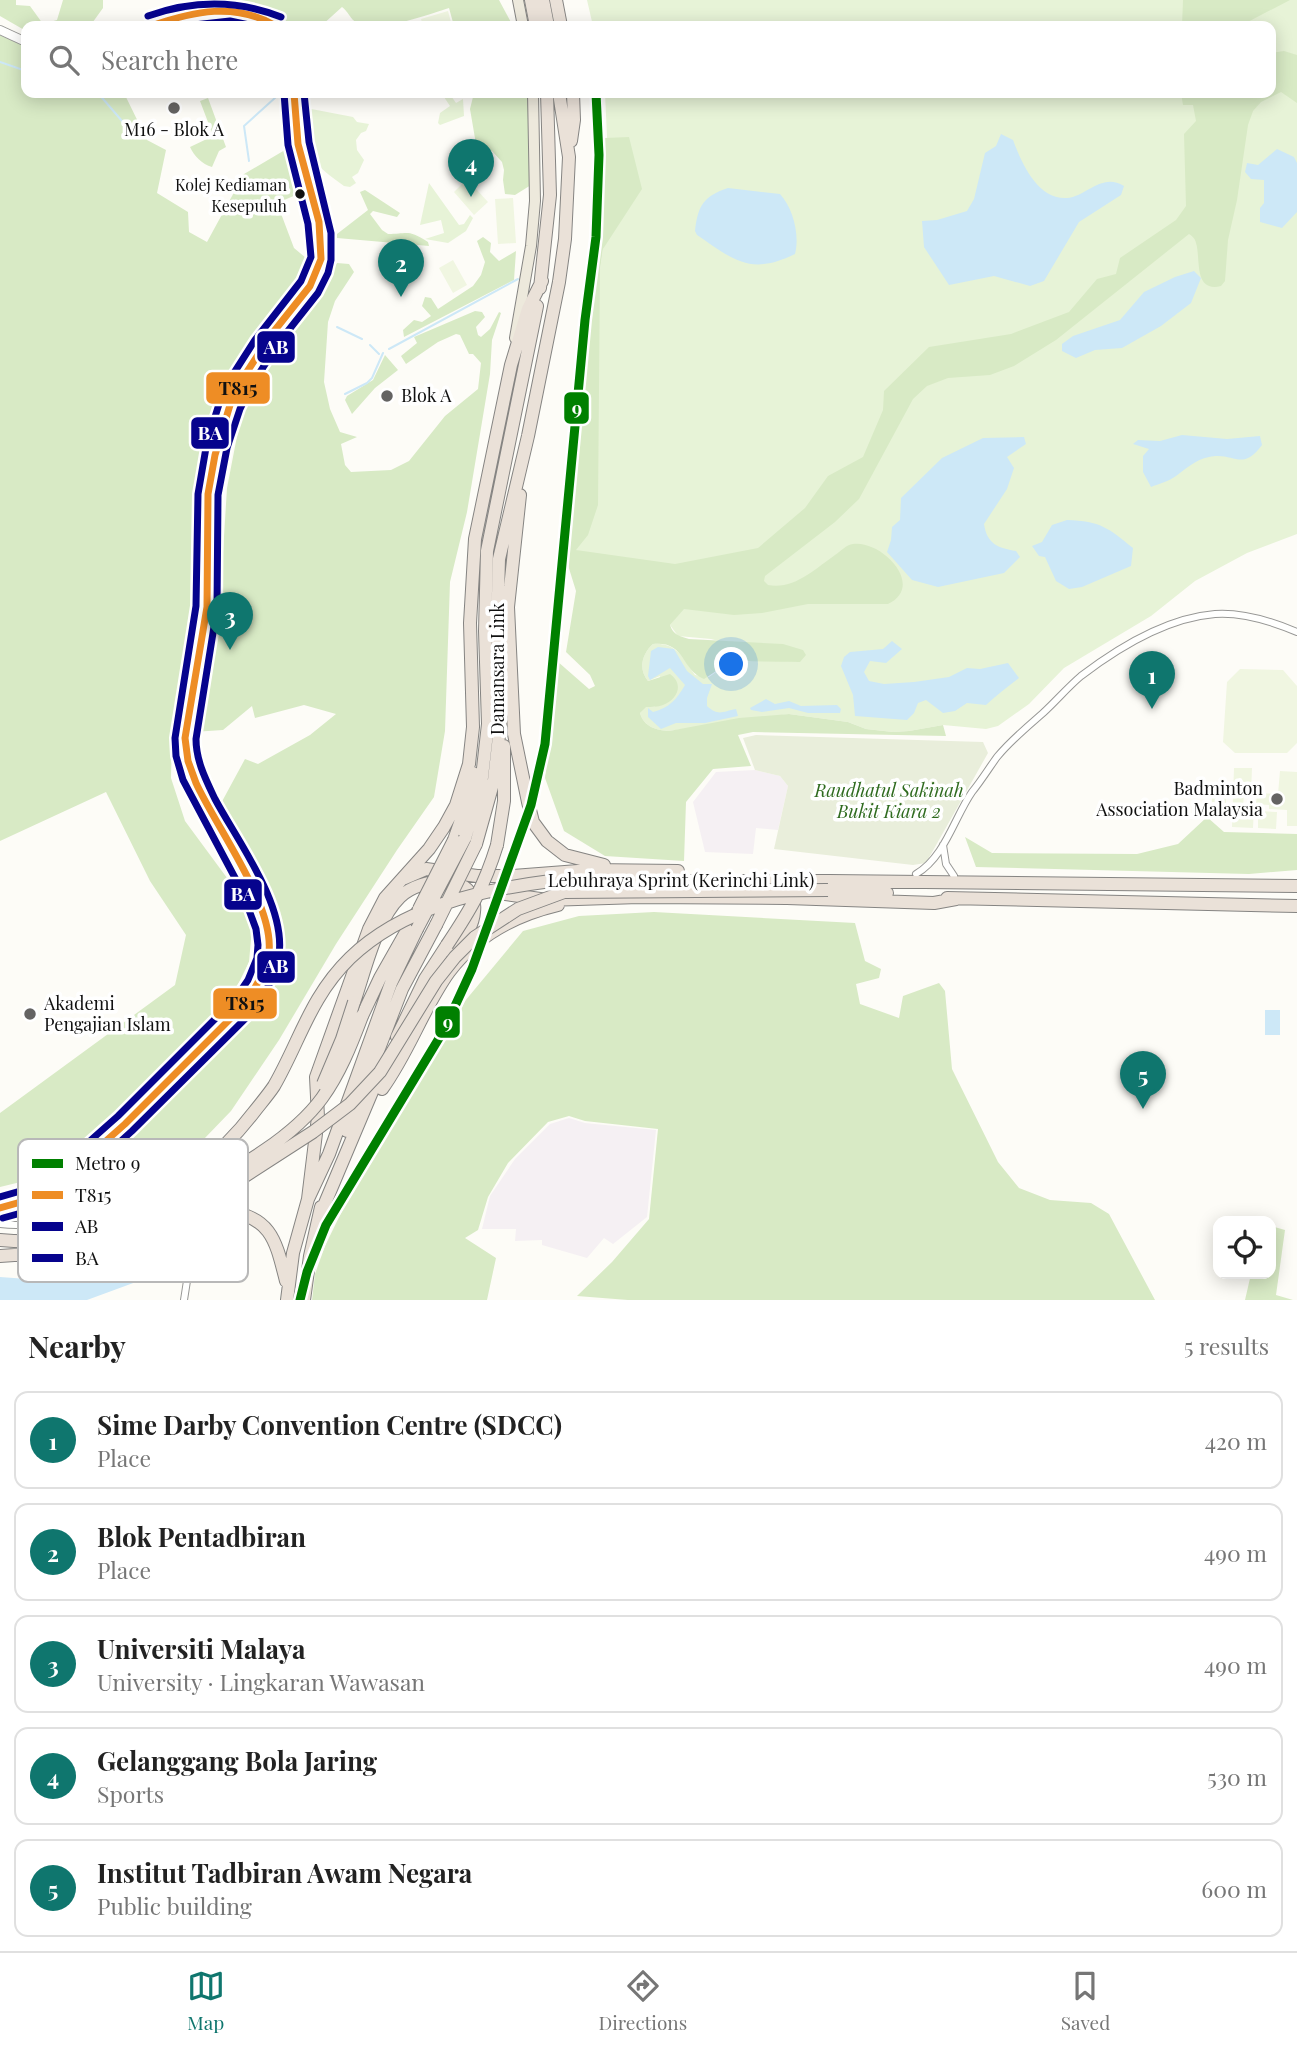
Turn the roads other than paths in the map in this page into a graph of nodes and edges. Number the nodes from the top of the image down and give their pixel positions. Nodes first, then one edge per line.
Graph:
1 (543, 0) edge
2 (556, 0) edge
3 (522, 1) edge
4 (165, 21) edge
5 (266, 21) edge
6 (523, 21) edge
7 (533, 21) edge
8 (547, 21) edge
9 (560, 21) edge
10 (0, 30) edge
11 (21, 40) edge
12 (294, 98) edge
13 (533, 98) edge
14 (547, 98) edge
15 (560, 98) edge
16 (573, 98) edge
17 (569, 157) junction
18 (542, 281) junction
19 (511, 365) junction
20 (528, 436) junction
21 (487, 551) junction
22 (471, 610) junction
23 (1297, 632) edge
24 (477, 648) junction
25 (501, 718) junction
26 (443, 827) junction
27 (465, 841) junction
28 (943, 843) junction
29 (627, 870) junction
30 (551, 871) junction
31 (454, 872) junction
32 (916, 874) junction
33 (954, 876) junction
34 (984, 882) junction
35 (829, 885) junction
36 (1294, 885) edge
37 (385, 898) junction
38 (956, 899) junction
39 (547, 900) junction
40 (577, 900) junction
41 (1297, 906) edge
42 (380, 1072) junction
43 (361, 1117) junction
44 (108, 1139) edge
45 (231, 1139) edge
46 (248, 1153) edge
47 (248, 1158) edge
48 (248, 1174) edge
49 (308, 1199) junction
50 (18, 1203) edge
51 (0, 1209) edge
52 (320, 1215) junction
53 (248, 1216) edge
54 (18, 1237) edge
55 (0, 1239) edge
56 (18, 1256) edge
57 (0, 1258) edge
58 (18, 1260) edge
59 (186, 1282) edge
60 (287, 1294) edge
61 (184, 1300) edge
62 (304, 1300) edge

1 - 8 highway
2 - 9 highway
3 - 6 main road
3 - 7 highway
4 - 5 street
10 - 11 street
12 - 44 street
13 - 19 main road
14 - 18 highway, Damansara Link
15 - 17 highway, Damansara Link
16 - 17 highway
17 - 20 highway, Damansara Link
18 - 19 highway
18 - 21 highway, Damansara Link
19 - 22 highway
20 - 25 highway, Damansara Link
20 - 29 highway
21 - 24 highway
21 - 27 highway, Damansara Link
22 - 24 highway
22 - 26 highway
23 - 28 street
24 - 27 highway
25 - 27 highway, Damansara Link
25 - 42 highway, bridge
26 - 31 highway
26 - 37 highway
27 - 47 highway, bridge
27 - 49 highway, Damansara Link, bridge
27 - 52 highway, Damansara Link, bridge
28 - 32 street
28 - 33 street
29 - 30 highway
29 - 32 highway
30 - 31 highway
30 - 39 highway
31 - 37 highway
31 - 39 highway
32 - 33 highway
33 - 34 highway
34 - 35 highway, Lebuhraya Sprint (Kerinchi Link)
34 - 36 highway, Lebuhraya Sprint (Kerinchi Link)
35 - 38 highway, Lebuhraya Sprint (Kerinchi Link)
35 - 42 highway, Lebuhraya Sprint (Kerinchi Link), bridge
35 - 45 highway, Lebuhraya Sprint (Kerinchi Link), bridge
37 - 49 highway
38 - 40 highway
38 - 41 highway, Lebuhraya Sprint (Kerinchi Link)
39 - 40 highway
40 - 43 highway
42 - 48 highway, Lebuhraya Sprint (Kerinchi Link), bridge
43 - 46 highway, bridge
43 - 52 highway
49 - 60 highway, Damansara Link
50 - 51 street
52 - 62 highway, Damansara Link
53 - 60 highway, bridge
54 - 55 highway, Lebuhraya Sprint (Kerinchi Link)
56 - 57 highway, Lebuhraya Sprint (Kerinchi Link), bridge
57 - 58 highway, bridge
59 - 61 street

